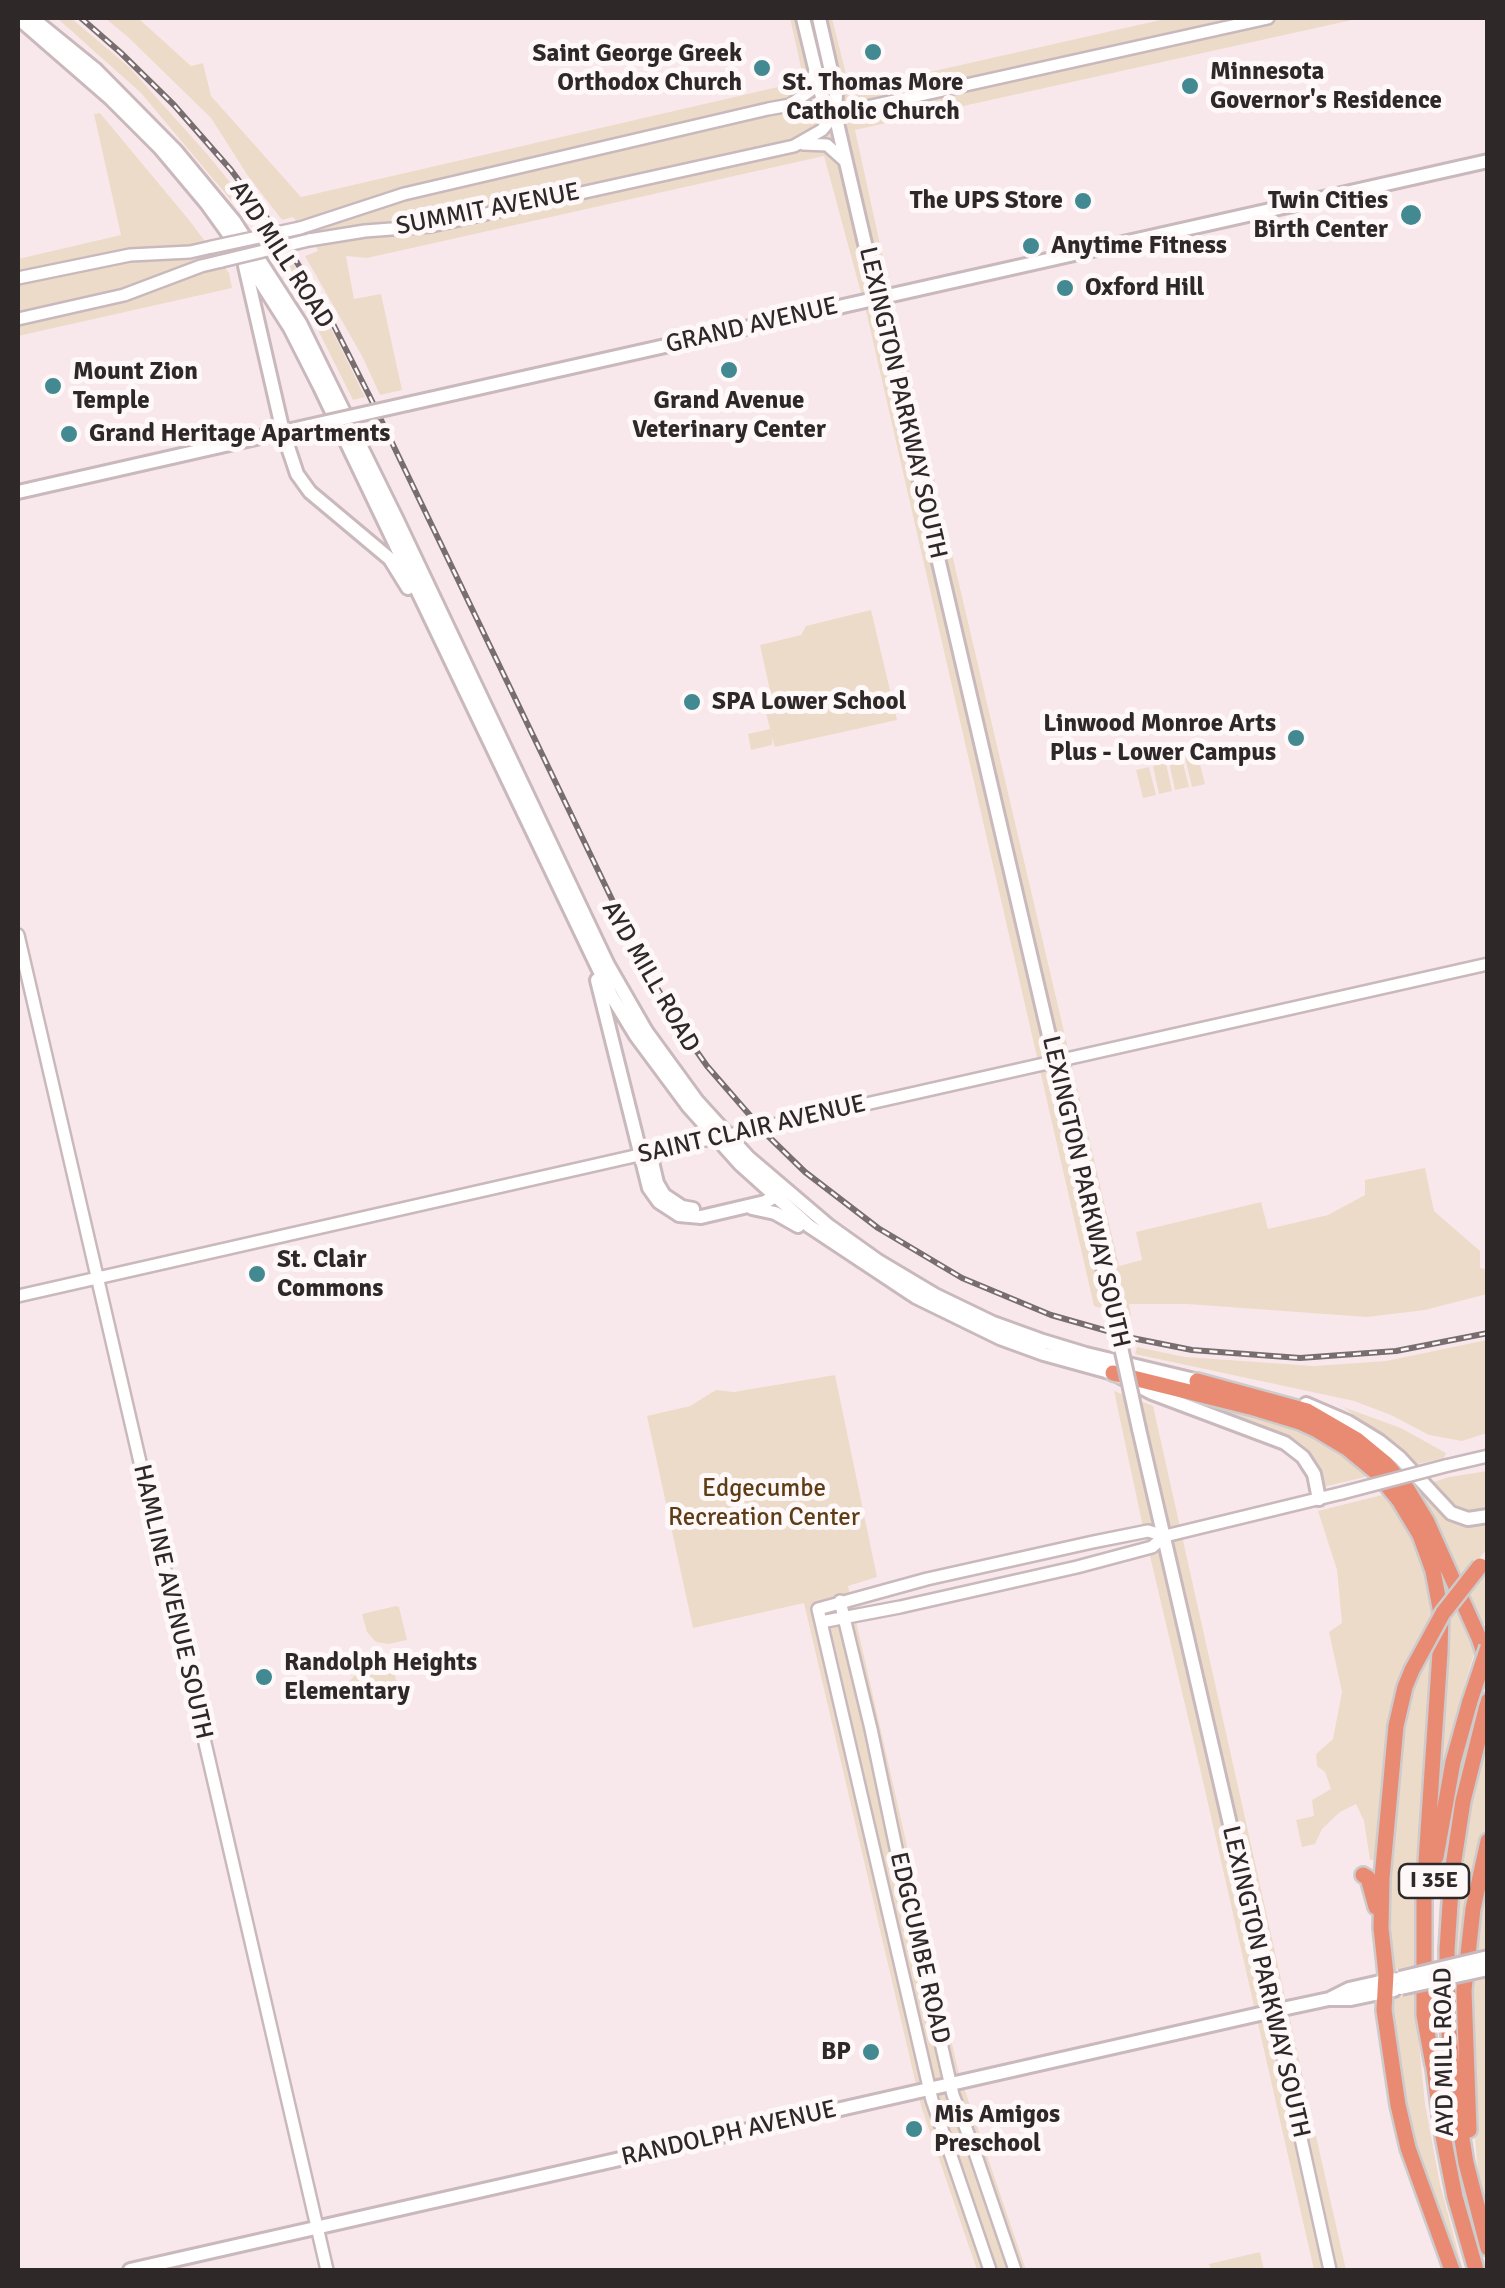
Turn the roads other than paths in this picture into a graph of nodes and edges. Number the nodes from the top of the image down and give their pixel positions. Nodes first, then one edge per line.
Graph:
1 (32, 18) edge
2 (804, 18) edge
3 (818, 18) edge
4 (1268, 18) edge
5 (18, 21) edge
6 (816, 68) junction
7 (790, 105) junction
8 (835, 114) junction
9 (794, 146) junction
10 (1488, 161) edge
11 (846, 162) junction
12 (243, 254) junction
13 (18, 278) edge
14 (877, 298) junction
15 (18, 319) edge
16 (287, 431) junction
17 (18, 492) edge
18 (402, 546) junction
19 (434, 625) junction
20 (18, 934) edge
21 (590, 954) junction
22 (1488, 964) edge
23 (1056, 1062) junction
24 (646, 1154) junction
25 (776, 1193) junction
26 (744, 1207) junction
27 (852, 1255) junction
28 (96, 1278) junction
29 (18, 1296) edge
30 (1112, 1373) junction
31 (1196, 1381) junction
32 (1488, 1456) edge
33 (1319, 1499) junction
34 (1488, 1516) edge
35 (1165, 1536) junction
36 (1484, 1562) edge
37 (840, 1601) junction
38 (844, 1619) junction
39 (821, 1622) junction
40 (1488, 1648) edge
41 (1488, 1663) edge
42 (1488, 1701) edge
43 (1488, 1840) edge
44 (1363, 1874) dead end
45 (1381, 1928) junction
46 (1488, 1957) edge
47 (1488, 1969) edge
48 (1392, 1985) junction
49 (1273, 2011) junction
50 (1433, 2065) junction
51 (950, 2085) junction
52 (929, 2090) junction
53 (1476, 2204) junction
54 (317, 2228) junction
55 (1488, 2248) edge
56 (130, 2270) edge
57 (327, 2270) edge
58 (990, 2270) edge
59 (1014, 2270) edge
60 (1330, 2270) edge
61 (1452, 2270) edge
62 (1476, 2270) edge

1 - 18 main road, AYD MILL ROAD
2 - 6 main road
3 - 8 main road
4 - 8 street, SUMMIT AVENUE
5 - 12 main road, AYD MILL ROAD
6 - 7 street
6 - 8 main road
7 - 8 street, SUMMIT AVENUE
7 - 13 street, SUMMIT AVENUE, bridge
8 - 9 street, SUMMIT AVENUE
8 - 11 main road, LEXINGTON PARKWAY SOUTH
9 - 11 street
9 - 15 street, SUMMIT AVENUE, bridge
10 - 14 main road, GRAND AVENUE
11 - 14 main road, LEXINGTON PARKWAY SOUTH
12 - 16 main road
12 - 18 main road, AYD MILL ROAD
14 - 16 main road, GRAND AVENUE, bridge
14 - 23 main road, LEXINGTON PARKWAY SOUTH
16 - 17 main road, GRAND AVENUE
16 - 18 main road
16 - 19 main road
18 - 19 main road, AYD MILL ROAD
18 - 25 main road, AYD MILL ROAD
19 - 21 main road, AYD MILL ROAD
20 - 28 street, HAMLINE AVENUE SOUTH
21 - 24 main road
21 - 25 main road, AYD MILL ROAD
22 - 23 street, SAINT CLAIR AVENUE
23 - 24 street, SAINT CLAIR AVENUE, bridge
23 - 35 main road, LEXINGTON PARKWAY SOUTH, bridge
24 - 25 main road
24 - 26 main road
24 - 28 street, SAINT CLAIR AVENUE
25 - 26 main road
25 - 27 main road, AYD MILL ROAD
25 - 31 main road, AYD MILL ROAD
26 - 27 main road
27 - 30 main road, AYD MILL ROAD
28 - 29 street, SAINT CLAIR AVENUE
28 - 54 street, HAMLINE AVENUE SOUTH
30 - 33 main road, AYD MILL ROAD
30 - 50 highway
31 - 34 main road
31 - 41 highway, AYD MILL ROAD
32 - 33 street, bridge
33 - 35 street
35 - 37 street
35 - 38 street
35 - 49 main road, LEXINGTON PARKWAY SOUTH
36 - 45 highway, bridge
37 - 38 street, EDGCUMBE ROAD
37 - 39 street
38 - 39 street
38 - 51 street, EDGCUMBE ROAD
39 - 52 street, EDGCUMBE ROAD
40 - 50 highway, I 35E, bridge
42 - 53 highway, I 35E
43 - 53 highway, AYD MILL ROAD
44 - 45 highway
45 - 48 highway
46 - 48 main road, RANDOLPH AVENUE, bridge
47 - 48 main road, RANDOLPH AVENUE, bridge
48 - 49 main road, RANDOLPH AVENUE
48 - 61 highway
49 - 51 main road, RANDOLPH AVENUE
49 - 60 street, LEXINGTON PARKWAY SOUTH
50 - 62 highway, I 35E
51 - 52 main road, RANDOLPH AVENUE
51 - 59 street, EDGCUMBE ROAD
52 - 54 main road, RANDOLPH AVENUE
52 - 58 street, EDGCUMBE ROAD
53 - 55 highway, I 35E
54 - 56 main road, RANDOLPH AVENUE
54 - 57 street, HAMLINE AVENUE SOUTH

